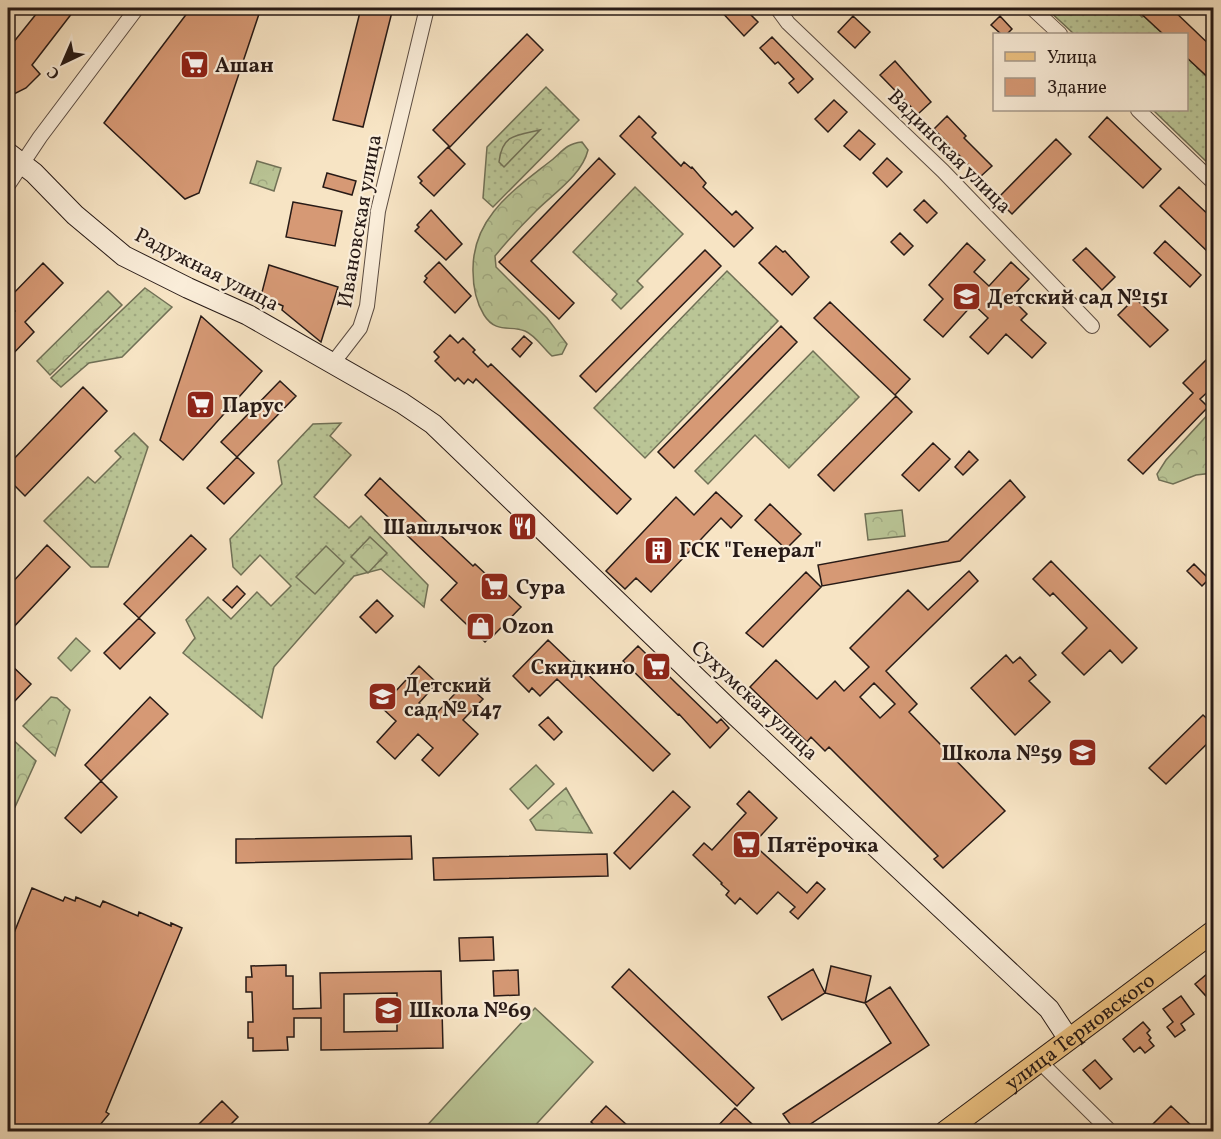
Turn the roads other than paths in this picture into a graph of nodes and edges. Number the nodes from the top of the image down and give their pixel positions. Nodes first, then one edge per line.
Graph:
1 (137, 8) edge
2 (428, 8) edge
3 (777, 8) edge
4 (1032, 8) edge
5 (1059, 33) edge
6 (1139, 111) edge
7 (14, 158) edge
8 (1214, 183) edge
9 (8, 185) edge
10 (1092, 326) dead end
11 (333, 363) junction
12 (402, 403) joint
13 (1213, 931) edge
14 (1068, 1038) junction
15 (1038, 1060) junction
16 (945, 1131) edge
17 (1110, 1131) edge

1 - 7 street
2 - 11 street, Ивановская улица
3 - 10 street, Вадинская улица
4 - 5 street
6 - 8 street
7 - 9 street
7 - 11 main road, Радужная улица
11 - 12 main road, Радужная улица
12 - 14 main road, Сухумская улица
13 - 14 main road, улица Терновского
14 - 15 main road, улица Терновского
15 - 16 main road, улица Терновского
15 - 17 street

